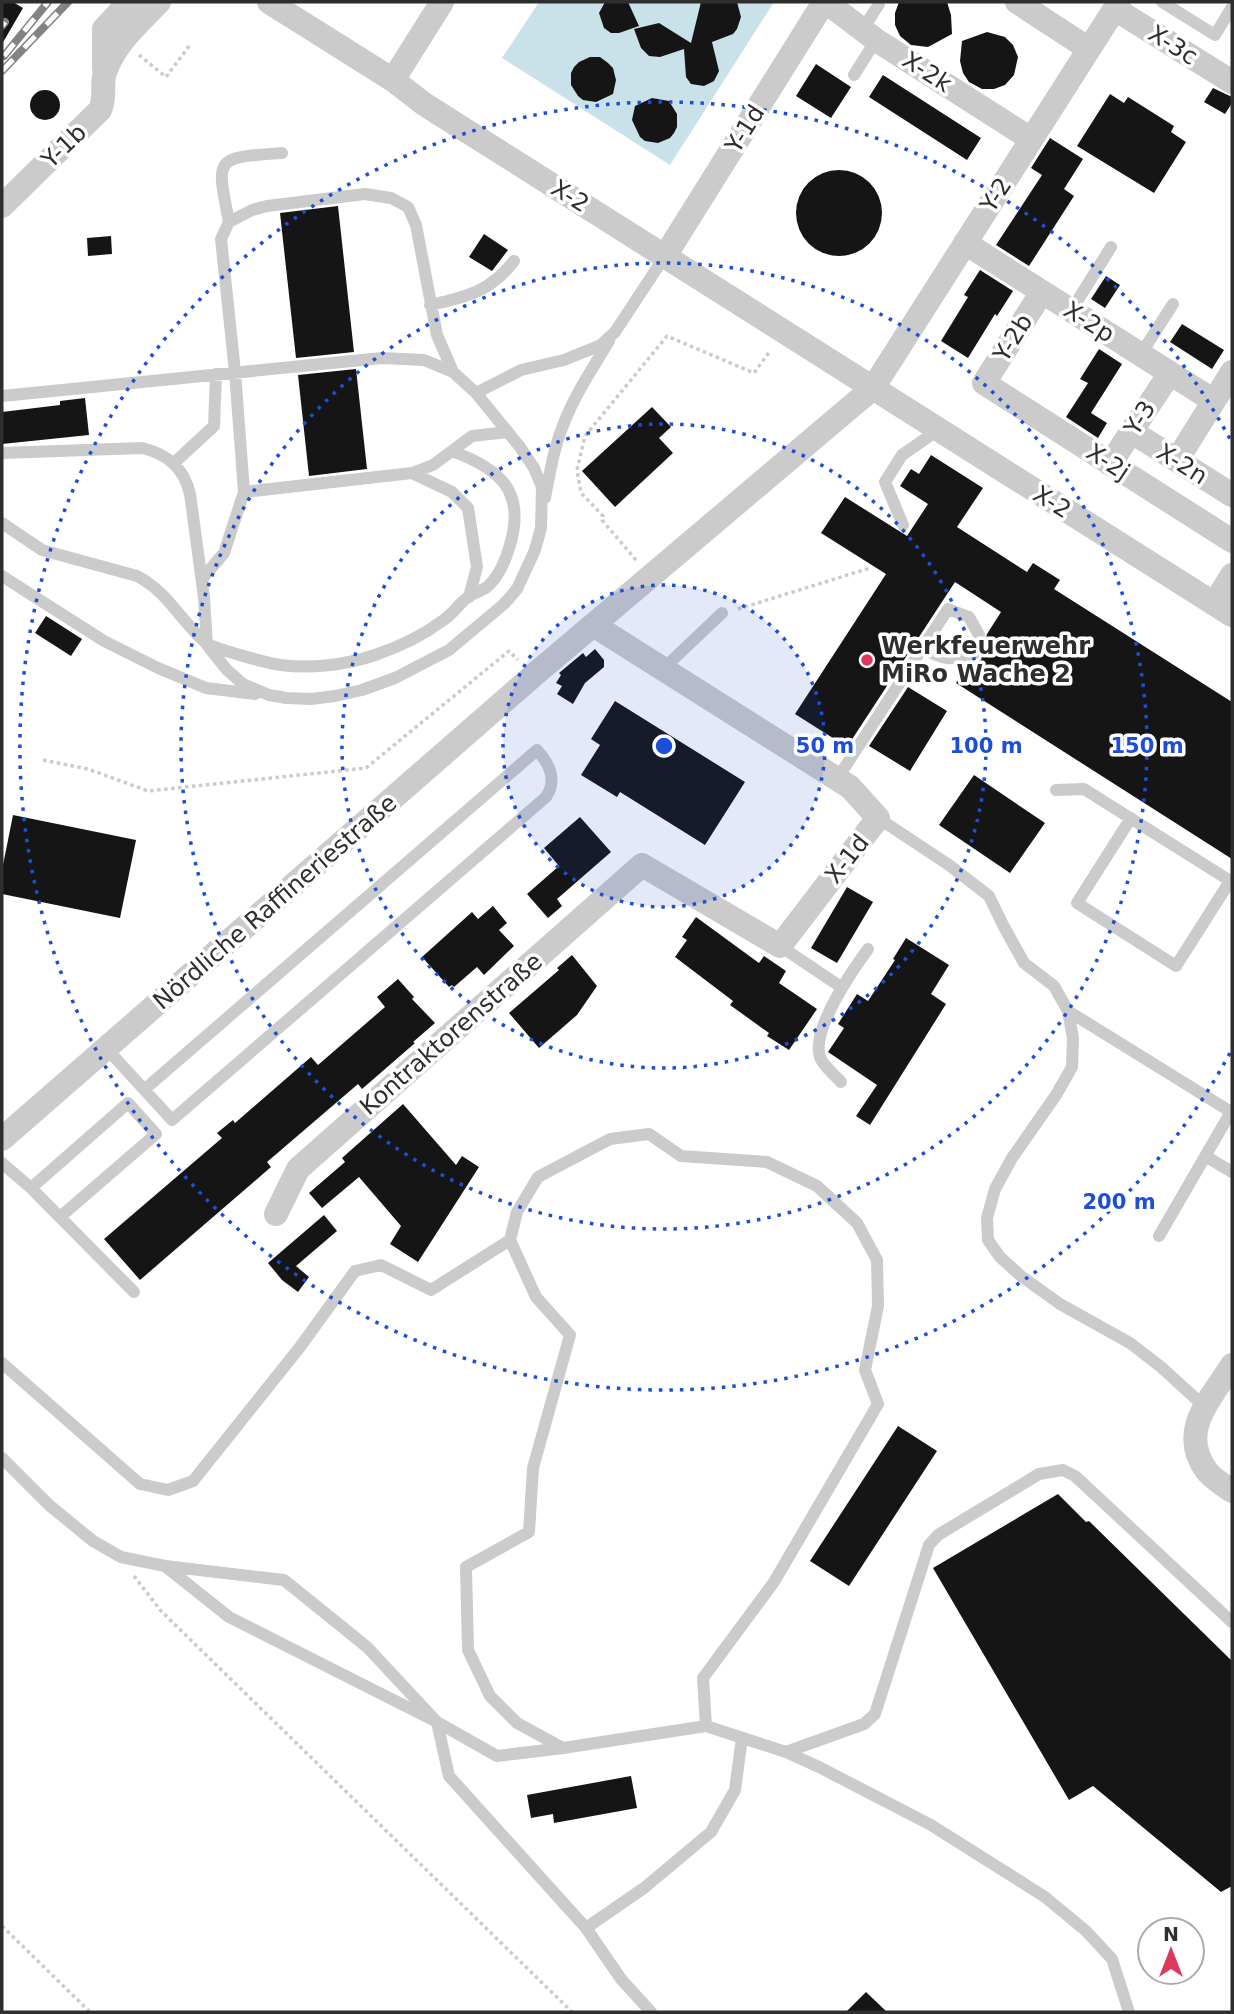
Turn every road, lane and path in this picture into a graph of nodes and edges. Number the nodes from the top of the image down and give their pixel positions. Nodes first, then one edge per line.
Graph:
1 (129, 2) edge
2 (159, 2) edge
3 (269, 2) edge
4 (442, 2) edge
5 (825, 2) edge
6 (1017, 2) edge
7 (1162, 2) edge
8 (879, 4) dead end
9 (1117, 5) edge
10 (1232, 7) edge
11 (869, 35) junction
12 (121, 41) junction
13 (190, 45) dead end
14 (1089, 49) junction
15 (104, 75) junction
16 (854, 75) dead end
17 (393, 80) junction
18 (1232, 82) edge
19 (1031, 139) junction
20 (282, 153) dead end
21 (2, 206) edge
22 (229, 222) junction
23 (965, 243) junction
24 (1111, 247) dead end
25 (665, 256) junction
26 (514, 261) dead end
27 (1042, 292) junction
28 (430, 304) junction
29 (1173, 304) dead end
30 (1071, 311) junction
31 (615, 332) junction
32 (785, 332) junction
33 (1141, 354) junction
34 (235, 372) junction
35 (453, 372) junction
36 (1170, 373) junction
37 (216, 374) junction
38 (985, 383) joint
39 (873, 388) junction
40 (1225, 391) edge
41 (476, 393) junction
42 (2, 396) edge
43 (938, 430) junction
44 (508, 432) junction
45 (1132, 432) junction
46 (453, 451) junction
47 (2, 453) edge
48 (1177, 460) junction
49 (174, 463) junction
50 (1110, 464) junction
51 (412, 473) junction
52 (244, 492) junction
53 (1232, 495) edge
54 (543, 512) junction
55 (2, 523) edge
56 (902, 525) dead end
57 (1232, 541) edge
58 (870, 568) dead end
59 (654, 575) junction
60 (1232, 575) edge
61 (2, 576) edge
62 (202, 579) junction
63 (469, 597) junction
64 (1223, 609) edge
65 (722, 613) joint
66 (595, 626) junction
67 (207, 645) junction
68 (923, 647) junction
69 (663, 669) junction
70 (541, 670) junction
71 (269, 695) junction
72 (43, 760) dead end
73 (837, 779) junction
74 (1056, 790) dead end
75 (878, 818) junction
76 (1131, 818) junction
77 (1231, 882) edge
78 (780, 946) junction
79 (868, 949) dead end
80 (841, 987) junction
81 (1068, 1011) junction
82 (107, 1049) junction
83 (841, 1082) dead end
84 (145, 1089) junction
85 (1232, 1111) edge
86 (2, 1139) edge
87 (1206, 1157) junction
88 (2, 1163) edge
89 (1232, 1172) edge
90 (31, 1188) junction
91 (276, 1214) dead end
92 (60, 1217) junction
93 (1159, 1236) dead end
94 (510, 1240) junction
95 (134, 1292) dead end
96 (2, 1363) edge
97 (1232, 1365) edge
98 (1205, 1407) junction
99 (2, 1458) edge
100 (1232, 1491) edge
101 (121, 1557) junction
102 (165, 1566) junction
103 (1232, 1622) edge
104 (437, 1722) junction
105 (706, 1726) junction
106 (742, 1738) junction
107 (563, 1748) junction
108 (786, 1752) junction
109 (2, 1926) edge
110 (586, 1928) junction
111 (90, 2012) edge
112 (572, 2012) edge
113 (651, 2012) edge
114 (1129, 2012) edge

1 - 15 street, Y-1b
2 - 12 street, Y-1b
3 - 17 street, X-2
4 - 17 street
5 - 11 street, X-2k
5 - 25 street, Y-1d
6 - 14 street
7 - 10 lane
8 - 11 lane
9 - 14 street, Y-2
9 - 18 street, X-3c
11 - 16 lane
11 - 19 street, X-2k
12 - 13 path
12 - 15 street, Y-1b
14 - 19 street, Y-2
15 - 21 street, Y-1b
17 - 25 street, X-2
19 - 23 street, Y-2
20 - 22 lane
22 - 28 lane
22 - 34 lane
23 - 27 street, X-2p
23 - 39 street, Y-2
24 - 30 lane
25 - 31 lane
25 - 32 street, X-2
26 - 28 lane
27 - 30 street, X-2p
27 - 38 street, Y-2b
28 - 35 lane
29 - 33 lane
30 - 33 street, X-2p
31 - 41 lane
31 - 54 lane
32 - 39 street, X-2
32 - 59 path
33 - 36 street, X-2p
34 - 35 lane
34 - 37 lane
34 - 52 lane
35 - 41 lane
36 - 40 street, X-2p
36 - 45 street, Y-3
37 - 42 lane
37 - 49 lane
38 - 50 street, X-2j
39 - 43 street, X-2
39 - 59 street
40 - 48 street
41 - 44 lane
43 - 56 lane
43 - 64 street, X-2
44 - 46 lane
44 - 54 lane
45 - 48 street, X-2n
45 - 50 street, Y-3
46 - 51 lane
46 - 63 lane
47 - 49 lane
48 - 53 street, X-2n
49 - 62 lane
50 - 57 street, X-2j
51 - 52 lane
51 - 63 lane
52 - 62 lane
54 - 71 lane
55 - 67 lane
58 - 65 path
59 - 66 street
60 - 64 street
61 - 71 lane
62 - 67 lane
63 - 67 lane
65 - 69 lane
66 - 69 street, X-1d
66 - 70 street
67 - 71 lane
68 - 68 lane
68 - 73 lane
69 - 73 street, X-1d
70 - 72 path
70 - 82 street, Nördliche Raffineriestraße
73 - 75 street, X-1d
74 - 76 lane
75 - 78 street, X-1d
75 - 81 lane
76 - 77 lane
76 - 77 lane
78 - 80 lane
78 - 91 street, Kontraktorenstraße
79 - 80 lane
80 - 83 lane
81 - 85 lane
81 - 98 lane
82 - 84 lane
82 - 86 street, Nördliche Raffineriestraße
84 - 84 lane
85 - 87 lane
87 - 89 lane
87 - 93 lane
88 - 90 lane
90 - 92 lane
90 - 92 lane
92 - 95 lane
94 - 96 lane
94 - 105 lane
94 - 107 lane
97 - 98 street
98 - 100 street
99 - 101 lane
101 - 102 lane
101 - 112 path
102 - 104 lane
102 - 104 lane
103 - 108 lane
104 - 107 lane
104 - 110 lane
105 - 106 lane
105 - 107 lane
106 - 108 lane
106 - 110 lane
108 - 114 lane
109 - 111 path
110 - 113 lane

